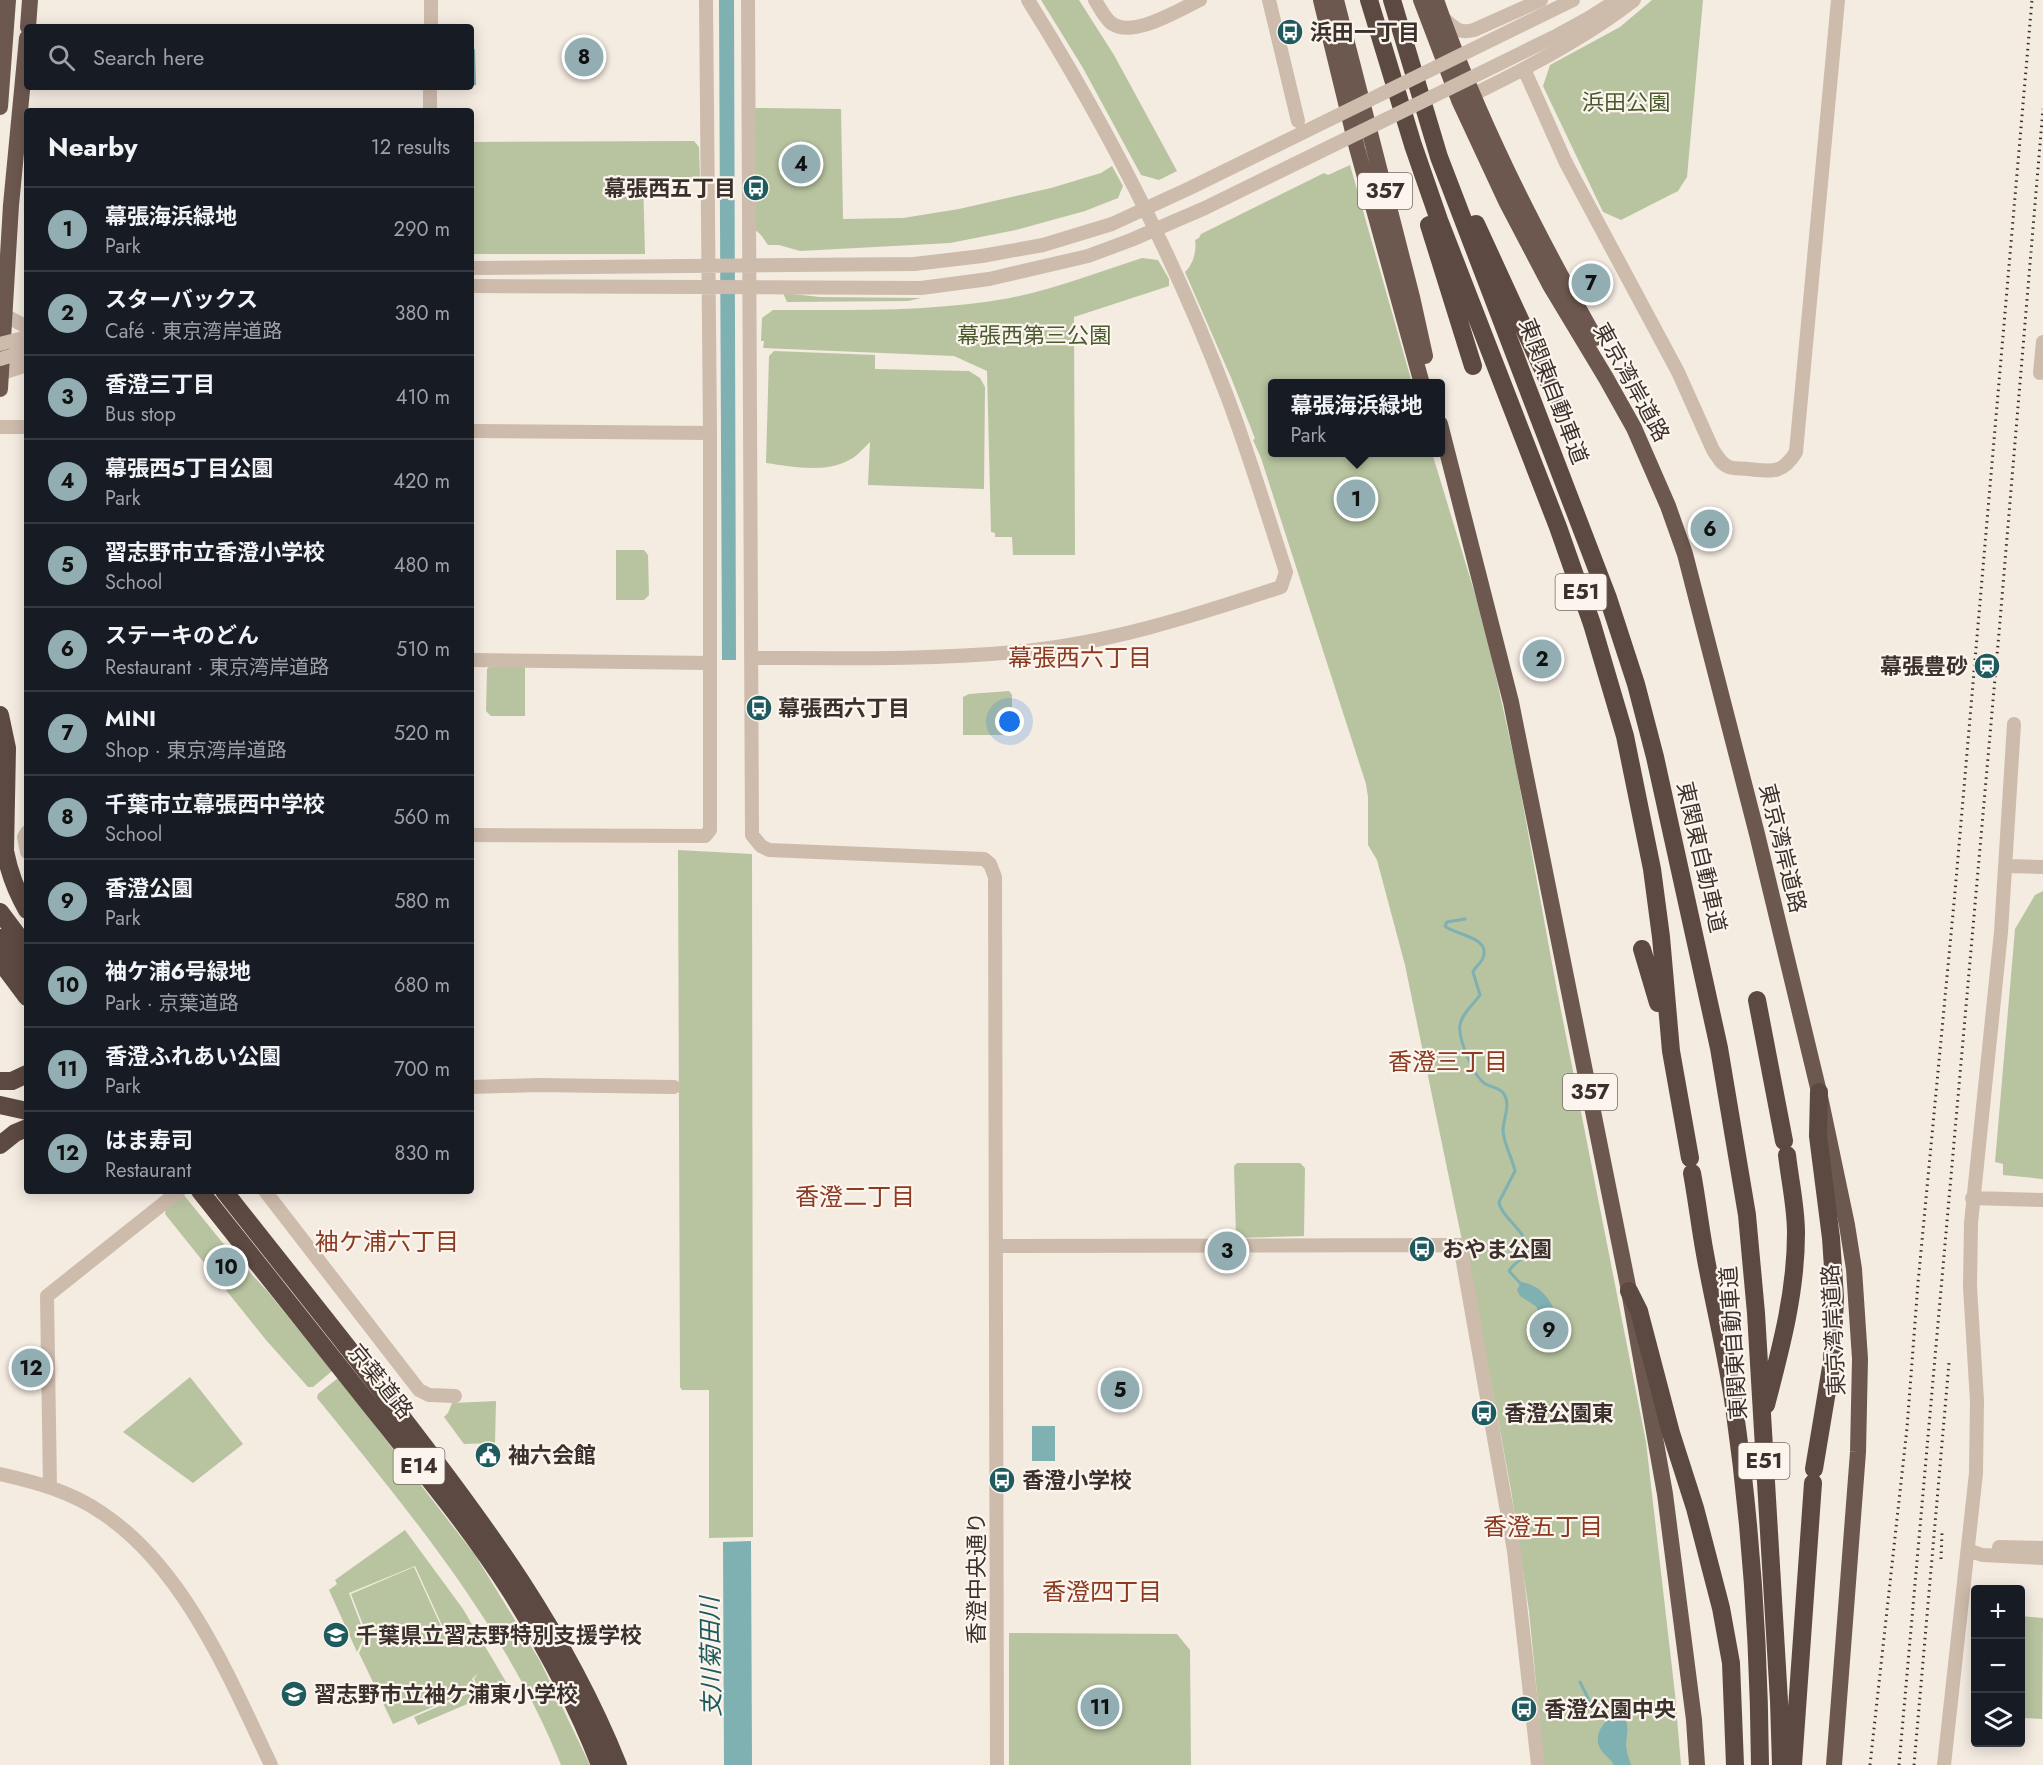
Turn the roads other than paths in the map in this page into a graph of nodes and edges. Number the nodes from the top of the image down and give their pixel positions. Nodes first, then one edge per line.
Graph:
1 (8, 0) edge
2 (30, 0) edge
3 (431, 0) edge
4 (706, 0) edge
5 (748, 0) edge
6 (1028, 0) edge
7 (1095, 0) edge
8 (1200, 0) edge
9 (1269, 0) edge
10 (1321, 0) edge
11 (1336, 0) edge
12 (1369, 0) edge
13 (1392, 0) edge
14 (1421, 0) edge
15 (1436, 0) edge
16 (1540, 0) edge
17 (1572, 0) edge
18 (1617, 0) edge
19 (1634, 0) edge
20 (1838, 0) edge
21 (1442, 17) junction
22 (28, 24) edge
23 (431, 24) edge
24 (24, 69) edge
25 (1524, 69) junction
26 (430, 90) edge
27 (1472, 95) junction
28 (0, 107) edge
29 (430, 108) edge
30 (1298, 121) dead end
31 (1413, 145) junction
32 (1439, 157) junction
33 (745, 266) junction
34 (712, 267) junction
35 (474, 268) edge
36 (474, 286) edge
37 (712, 287) junction
38 (747, 287) junction
39 (4, 315) junction
40 (24, 325) edge
41 (24, 340) edge
42 (2043, 342) edge
43 (24, 352) edge
44 (1, 363) edge
45 (24, 364) edge
46 (1473, 366) dead end
47 (2042, 373) edge
48 (1421, 379) edge
49 (1430, 379) edge
50 (1556, 398) dead end
51 (0, 427) edge
52 (24, 427) edge
53 (474, 431) edge
54 (710, 433) junction
55 (1445, 445) edge
56 (1685, 554) junction
57 (751, 658) junction
58 (474, 660) edge
59 (710, 663) junction
60 (0, 715) edge
61 (2014, 724) dead end
62 (474, 835) edge
63 (2005, 866) junction
64 (2043, 867) edge
65 (0, 885) edge
66 (24, 904) edge
67 (0, 912) edge
68 (24, 916) edge
69 (0, 938) edge
70 (24, 944) edge
71 (1642, 949) dead end
72 (0, 961) edge
73 (24, 968) edge
74 (24, 993) edge
75 (1757, 1000) dead end
76 (1671, 1051) junction
77 (24, 1075) edge
78 (0, 1081) edge
79 (474, 1087) edge
80 (674, 1087) dead end
81 (1819, 1092) junction
82 (0, 1106) edge
83 (24, 1110) edge
84 (24, 1129) edge
85 (0, 1144) edge
86 (175, 1194) edge
87 (191, 1194) edge
88 (202, 1194) edge
89 (226, 1194) edge
90 (267, 1194) edge
91 (1972, 1198) junction
92 (2043, 1200) edge
93 (997, 1246) junction
94 (263, 1270) junction
95 (1629, 1291) junction
96 (455, 1396) dead end
97 (1762, 1421) junction
98 (0, 1474) edge
99 (50, 1487) junction
100 (2043, 1548) edge
101 (1968, 1550) junction
102 (2043, 1558) edge
103 (271, 1765) edge
104 (600, 1765) edge
105 (618, 1765) edge
106 (997, 1765) edge
107 (1538, 1765) edge
108 (1697, 1765) edge
109 (1735, 1765) edge
110 (1760, 1765) edge
111 (1781, 1765) edge
112 (1793, 1765) edge
113 (1834, 1765) edge
114 (1944, 1765) edge

1 - 28 highway
2 - 22 highway
3 - 23 street
4 - 34 street
5 - 33 street
6 - 57 street
7 - 8 street
9 - 30 street
10 - 48 highway
11 - 49 highway, 357, bridge
12 - 31 highway, 東関東自動車道 / E51
13 - 32 highway, 東関東自動車道 / E51
14 - 56 highway, 東京湾岸道路, bridge
15 - 21 highway
16 - 21 street
17 - 33 street, bridge
18 - 38 street, bridge
19 - 25 street
20 - 25 street
21 - 27 highway
24 - 39 highway
25 - 27 street
26 - 29 street
27 - 56 highway
31 - 46 highway
31 - 76 highway, 東関東自動車道 / E51
32 - 50 highway
32 - 97 highway, 東関東自動車道 / E51
33 - 34 street
33 - 38 street
34 - 35 street
34 - 37 street
36 - 37 street
37 - 38 street
37 - 54 street
38 - 57 street
39 - 40 street
39 - 44 highway
41 - 44 street, bridge
42 - 47 street
43 - 44 street, bridge
44 - 45 street
51 - 52 street
53 - 54 street
54 - 59 street
55 - 95 highway, 357
56 - 81 highway, 東京湾岸道路
57 - 93 street, 香澄中央通り
58 - 59 street
59 - 62 street
60 - 66 highway
61 - 63 street
63 - 64 street
63 - 91 street
65 - 68 highway
67 - 70 highway
69 - 73 highway
71 - 76 highway
72 - 74 highway
75 - 97 highway
76 - 110 highway, 東関東自動車道 / E51
77 - 78 highway
79 - 80 street
81 - 112 highway
81 - 113 highway, 東京湾岸道路
82 - 83 highway
84 - 85 highway
86 - 99 street
87 - 94 highway
88 - 94 highway, 京葉道路 / E14
89 - 105 highway, 京葉道路 / E14
90 - 96 street
91 - 92 street
91 - 101 street
93 - 106 street, 香澄中央通り
93 - 107 street
94 - 104 highway, 京葉道路 / E14
95 - 108 highway, 357
95 - 109 highway
97 - 111 highway, 東関東自動車道 / E51
98 - 99 street
99 - 103 street
100 - 101 street
101 - 102 street
101 - 114 street

